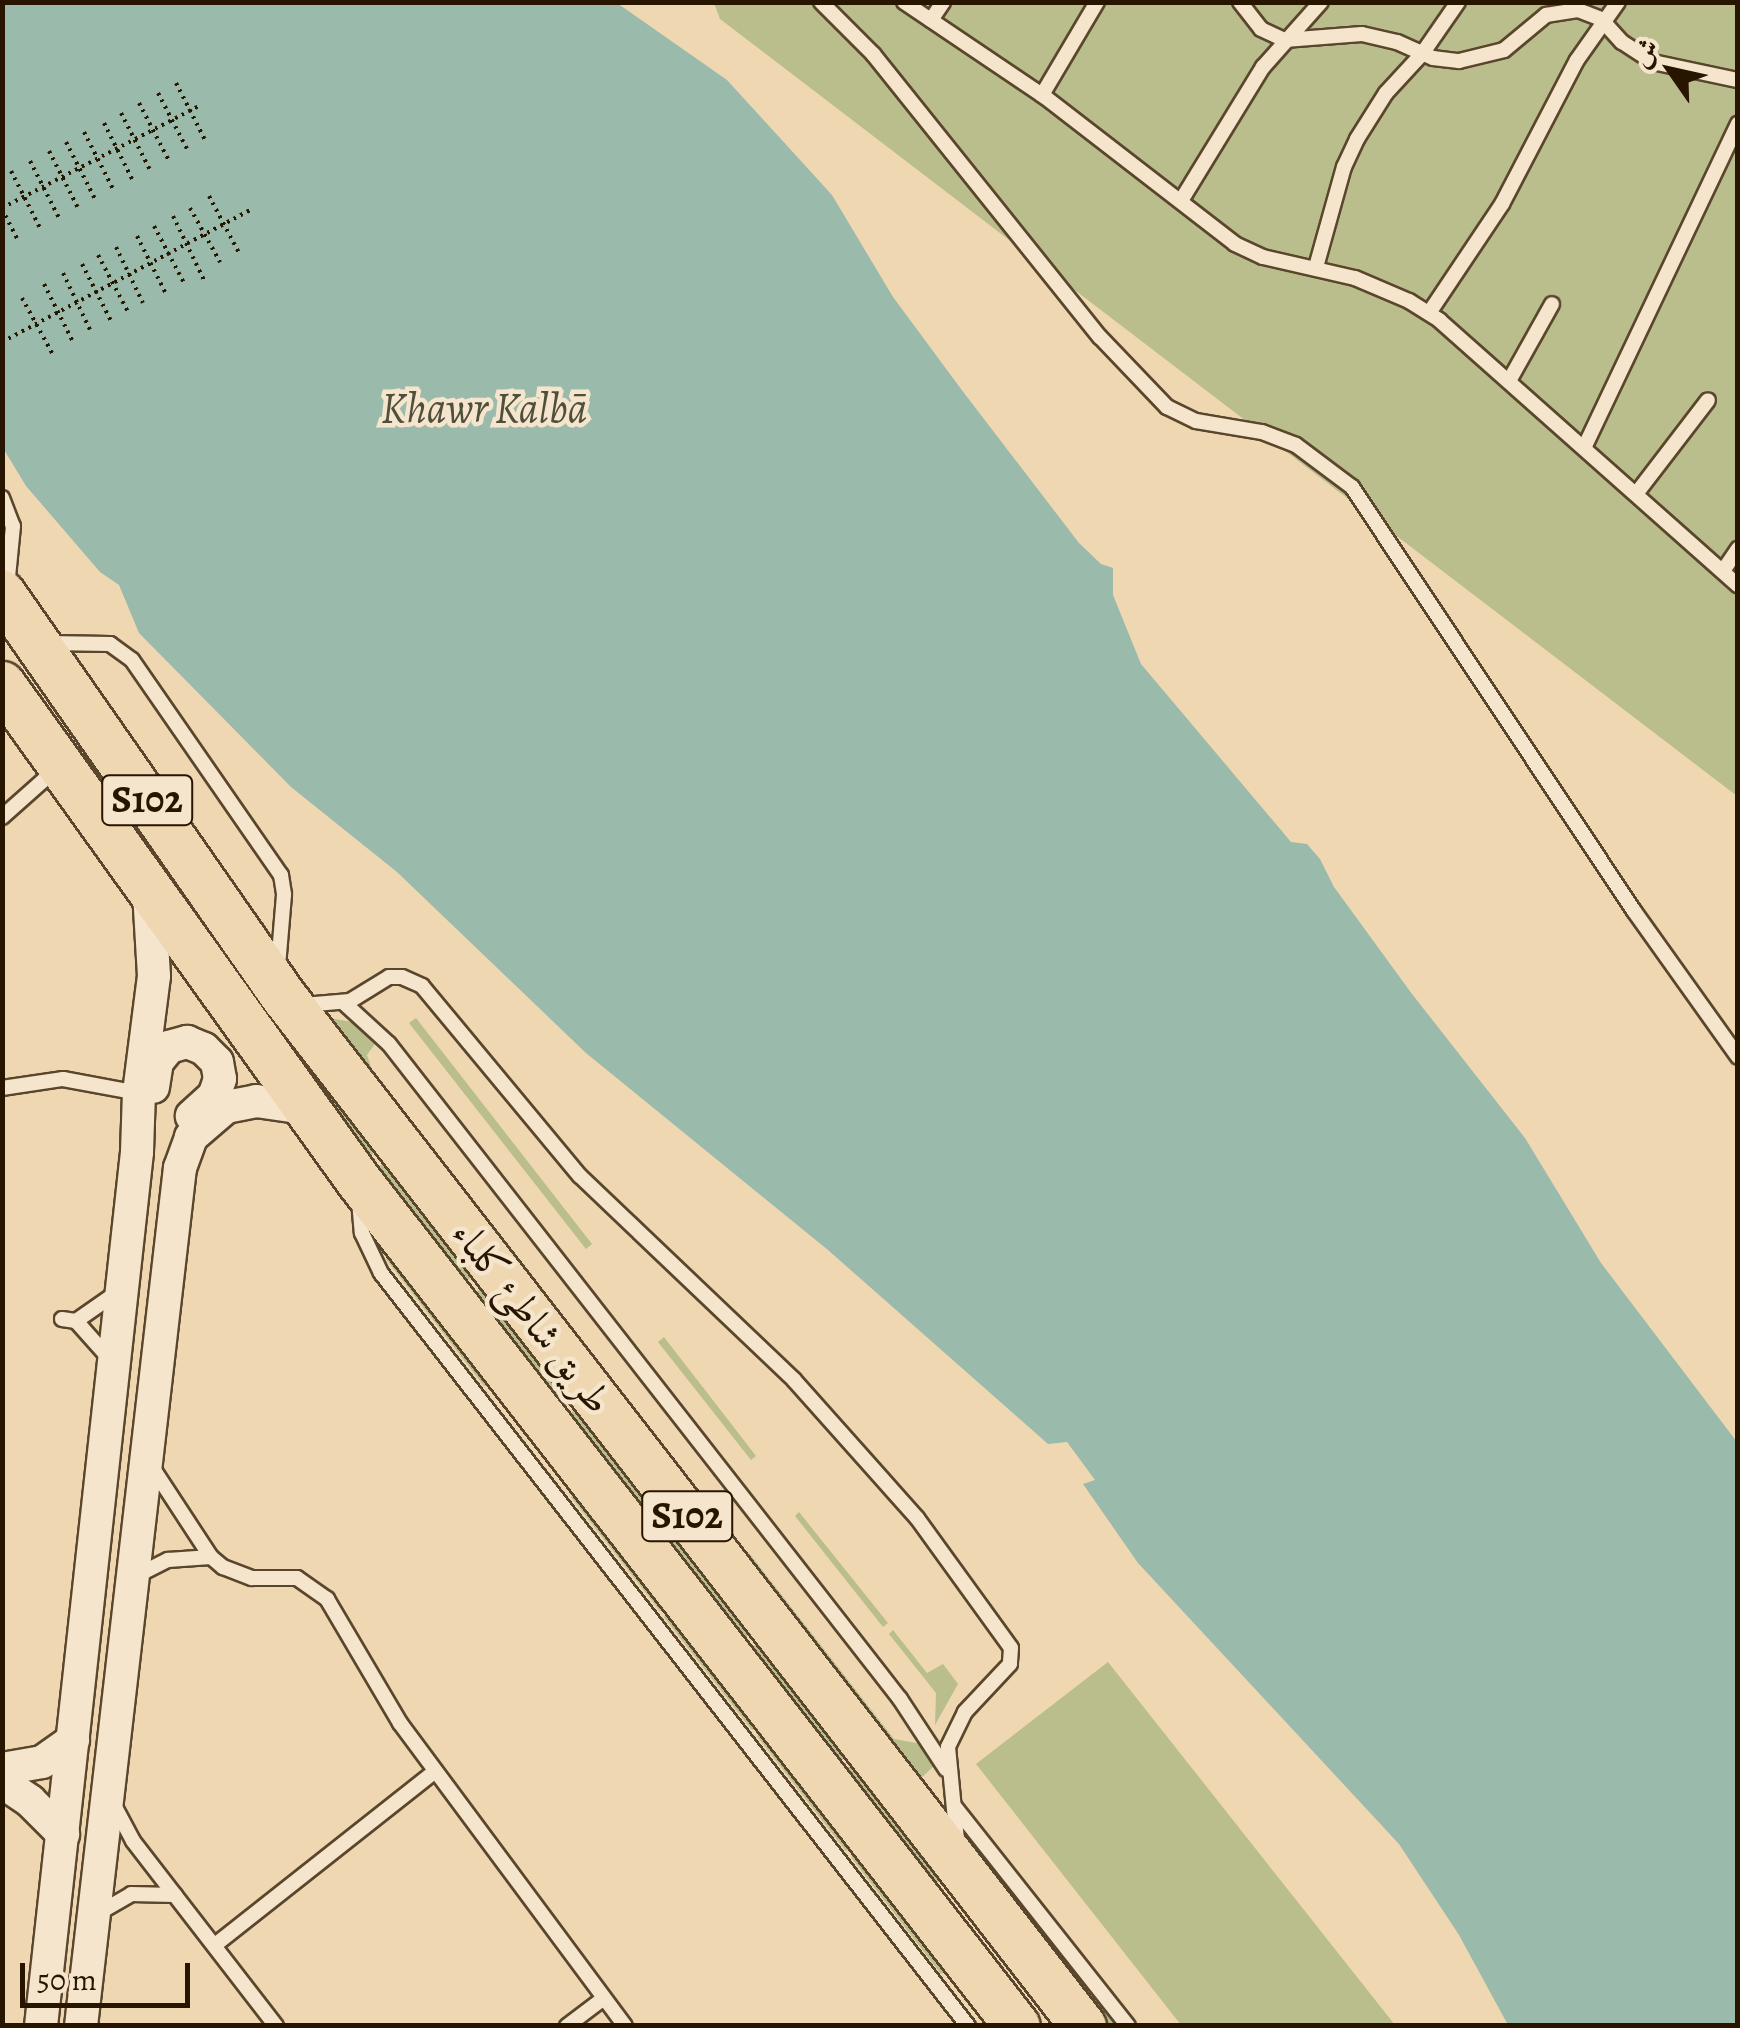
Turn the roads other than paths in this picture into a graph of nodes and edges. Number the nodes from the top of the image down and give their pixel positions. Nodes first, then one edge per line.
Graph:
1 (821, 2) edge
2 (904, 2) edge
3 (943, 2) edge
4 (1097, 2) edge
5 (1240, 2) edge
6 (1321, 2) edge
7 (1458, 2) edge
8 (1618, 2) edge
9 (931, 20) junction
10 (1604, 23) junction
11 (1288, 40) junction
12 (1422, 54) junction
13 (1738, 80) edge
14 (1042, 96) junction
15 (1738, 124) edge
16 (1182, 199) junction
17 (1316, 267) junction
18 (1552, 304) dead end
19 (1428, 313) junction
20 (1509, 381) junction
21 (1708, 400) dead end
22 (1584, 448) junction
23 (1636, 494) junction
24 (2, 498) edge
25 (1738, 549) edge
26 (1723, 571) junction
27 (1738, 585) edge
28 (4, 595) edge
29 (37, 642) junction
30 (2, 684) edge
31 (59, 766) junction
32 (2, 816) edge
33 (149, 891) junction
34 (287, 1001) junction
35 (343, 1002) junction
36 (1738, 1056) edge
37 (2, 1088) edge
38 (139, 1093) junction
39 (305, 1108) junction
40 (138, 1152) junction
41 (358, 1180) junction
42 (176, 1186) junction
43 (124, 1286) junction
44 (115, 1367) junction
45 (146, 1452) junction
46 (210, 1557) junction
47 (132, 1580) junction
48 (74, 1740) junction
49 (2, 1769) edge
50 (946, 1770) junction
51 (435, 1771) junction
52 (2, 1782) edge
53 (108, 1787) junction
54 (953, 1804) junction
55 (62, 1834) junction
56 (960, 1867) junction
57 (175, 1895) junction
58 (93, 1919) junction
59 (215, 1945) junction
60 (604, 1998) junction
61 (41, 2026) edge
62 (81, 2026) edge
63 (276, 2026) edge
64 (568, 2026) edge
65 (625, 2026) edge
66 (968, 2026) edge
67 (1016, 2026) edge
68 (1082, 2026) edge
69 (1128, 2026) edge

1 - 36 lane
2 - 9 lane
3 - 9 lane
4 - 14 lane
5 - 11 lane
6 - 11 lane
7 - 12 lane
8 - 10 lane
9 - 14 lane
10 - 12 lane
10 - 13 lane
10 - 19 lane
11 - 12 lane
11 - 16 lane
12 - 17 lane
14 - 16 lane
15 - 22 lane
16 - 17 lane
17 - 19 lane
18 - 20 lane
19 - 20 lane
20 - 22 lane
21 - 23 lane
22 - 23 lane
23 - 26 lane
24 - 28 lane
25 - 26 lane
26 - 27 lane
28 - 29 highway, طريق شاطئ كلباء / S102
29 - 34 highway, طريق شاطئ كلباء / S102
29 - 34 lane
30 - 31 highway, طريق شاطئ كلباء / S102
31 - 32 lane
31 - 33 highway, طريق شاطئ كلباء / S102
33 - 38 street
33 - 39 highway, طريق شاطئ كلباء / S102
34 - 35 lane
34 - 56 highway, طريق شاطئ كلباء / S102
35 - 50 lane
35 - 50 lane
37 - 38 lane
38 - 40 street
39 - 41 highway, طريق شاطئ كلباء / S102
39 - 42 street
40 - 42 street
40 - 43 street
41 - 66 lane
41 - 67 highway, طريق شاطئ كلباء / S102
42 - 45 street
43 - 44 street
43 - 44 lane
44 - 48 street
45 - 46 lane
45 - 47 street
46 - 47 lane
46 - 51 lane
47 - 53 street
48 - 49 street
48 - 55 street
50 - 54 lane
51 - 59 lane
51 - 60 lane
52 - 55 street
53 - 57 lane
53 - 58 street
54 - 56 lane
54 - 69 lane
55 - 61 street
56 - 68 highway, طريق شاطئ كلباء / S102
57 - 58 lane
57 - 59 lane
58 - 62 street
59 - 63 lane
60 - 64 lane
60 - 65 lane

